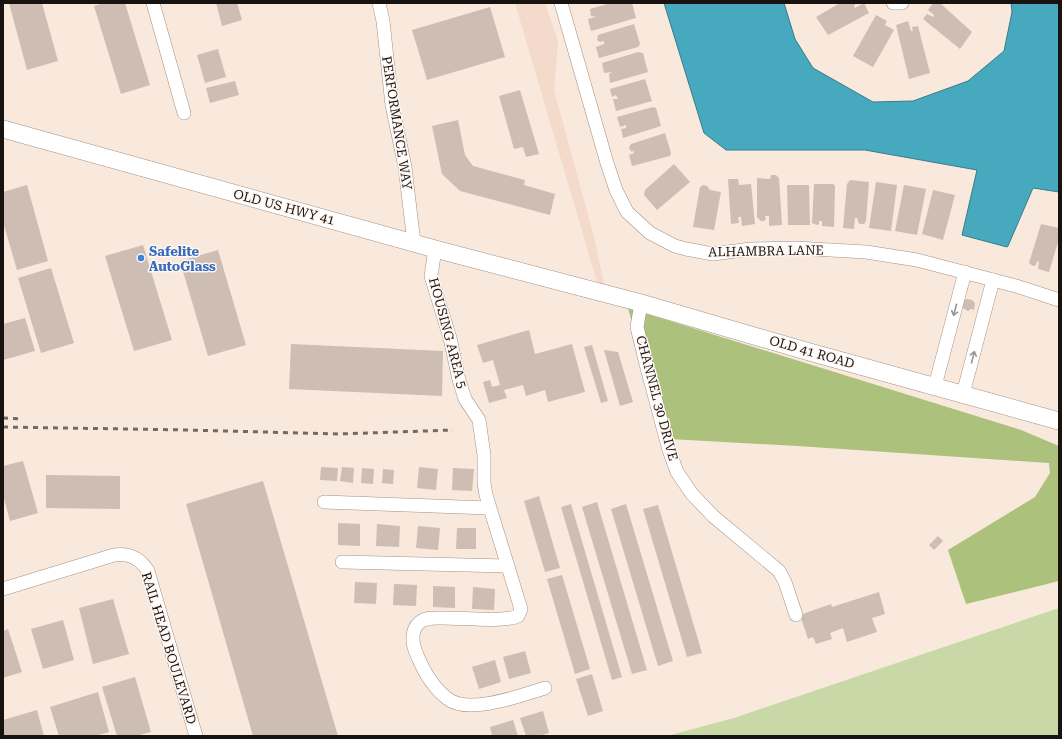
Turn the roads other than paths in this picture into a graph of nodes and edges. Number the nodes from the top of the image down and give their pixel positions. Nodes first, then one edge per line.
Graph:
1 (154, 3) edge
2 (379, 3) edge
3 (561, 3) edge
4 (892, 3) edge
5 (902, 3) edge
6 (184, 113) dead end
7 (3, 129) edge
8 (414, 243) junction
9 (435, 249) junction
10 (965, 272) junction
11 (993, 280) junction
12 (565, 282) joint
13 (1059, 300) edge
14 (641, 302) junction
15 (935, 386) junction
16 (964, 394) junction
17 (1059, 421) edge
18 (324, 502) dead end
19 (489, 508) junction
20 (342, 562) dead end
21 (507, 566) junction
22 (3, 589) edge
23 (796, 615) dead end
24 (545, 688) dead end
25 (196, 736) edge

1 - 6 street
2 - 8 street, PERFORMANCE WAY
3 - 10 street, ALHAMBRA LANE
4 - 5 street
7 - 8 street, OLD US HWY 41
8 - 9 street, OLD US HWY 41
9 - 12 street, OLD US HWY 41
9 - 19 street, HOUSING AREA 5
10 - 11 street, ALHAMBRA LANE
10 -> 15 street
11 - 13 street, ALHAMBRA LANE
16 -> 11 street
12 - 14 street, OLD 41 ROAD
14 - 15 street, OLD 41 ROAD
14 - 23 street, CHANNEL 30 DRIVE
15 - 16 street, OLD 41 ROAD
16 - 17 street, OLD 41 ROAD
18 - 19 street
19 - 21 street, HOUSING AREA 5
20 - 21 street
21 - 24 street, HOUSING AREA 5
22 - 25 street, RAIL HEAD BOULEVARD

